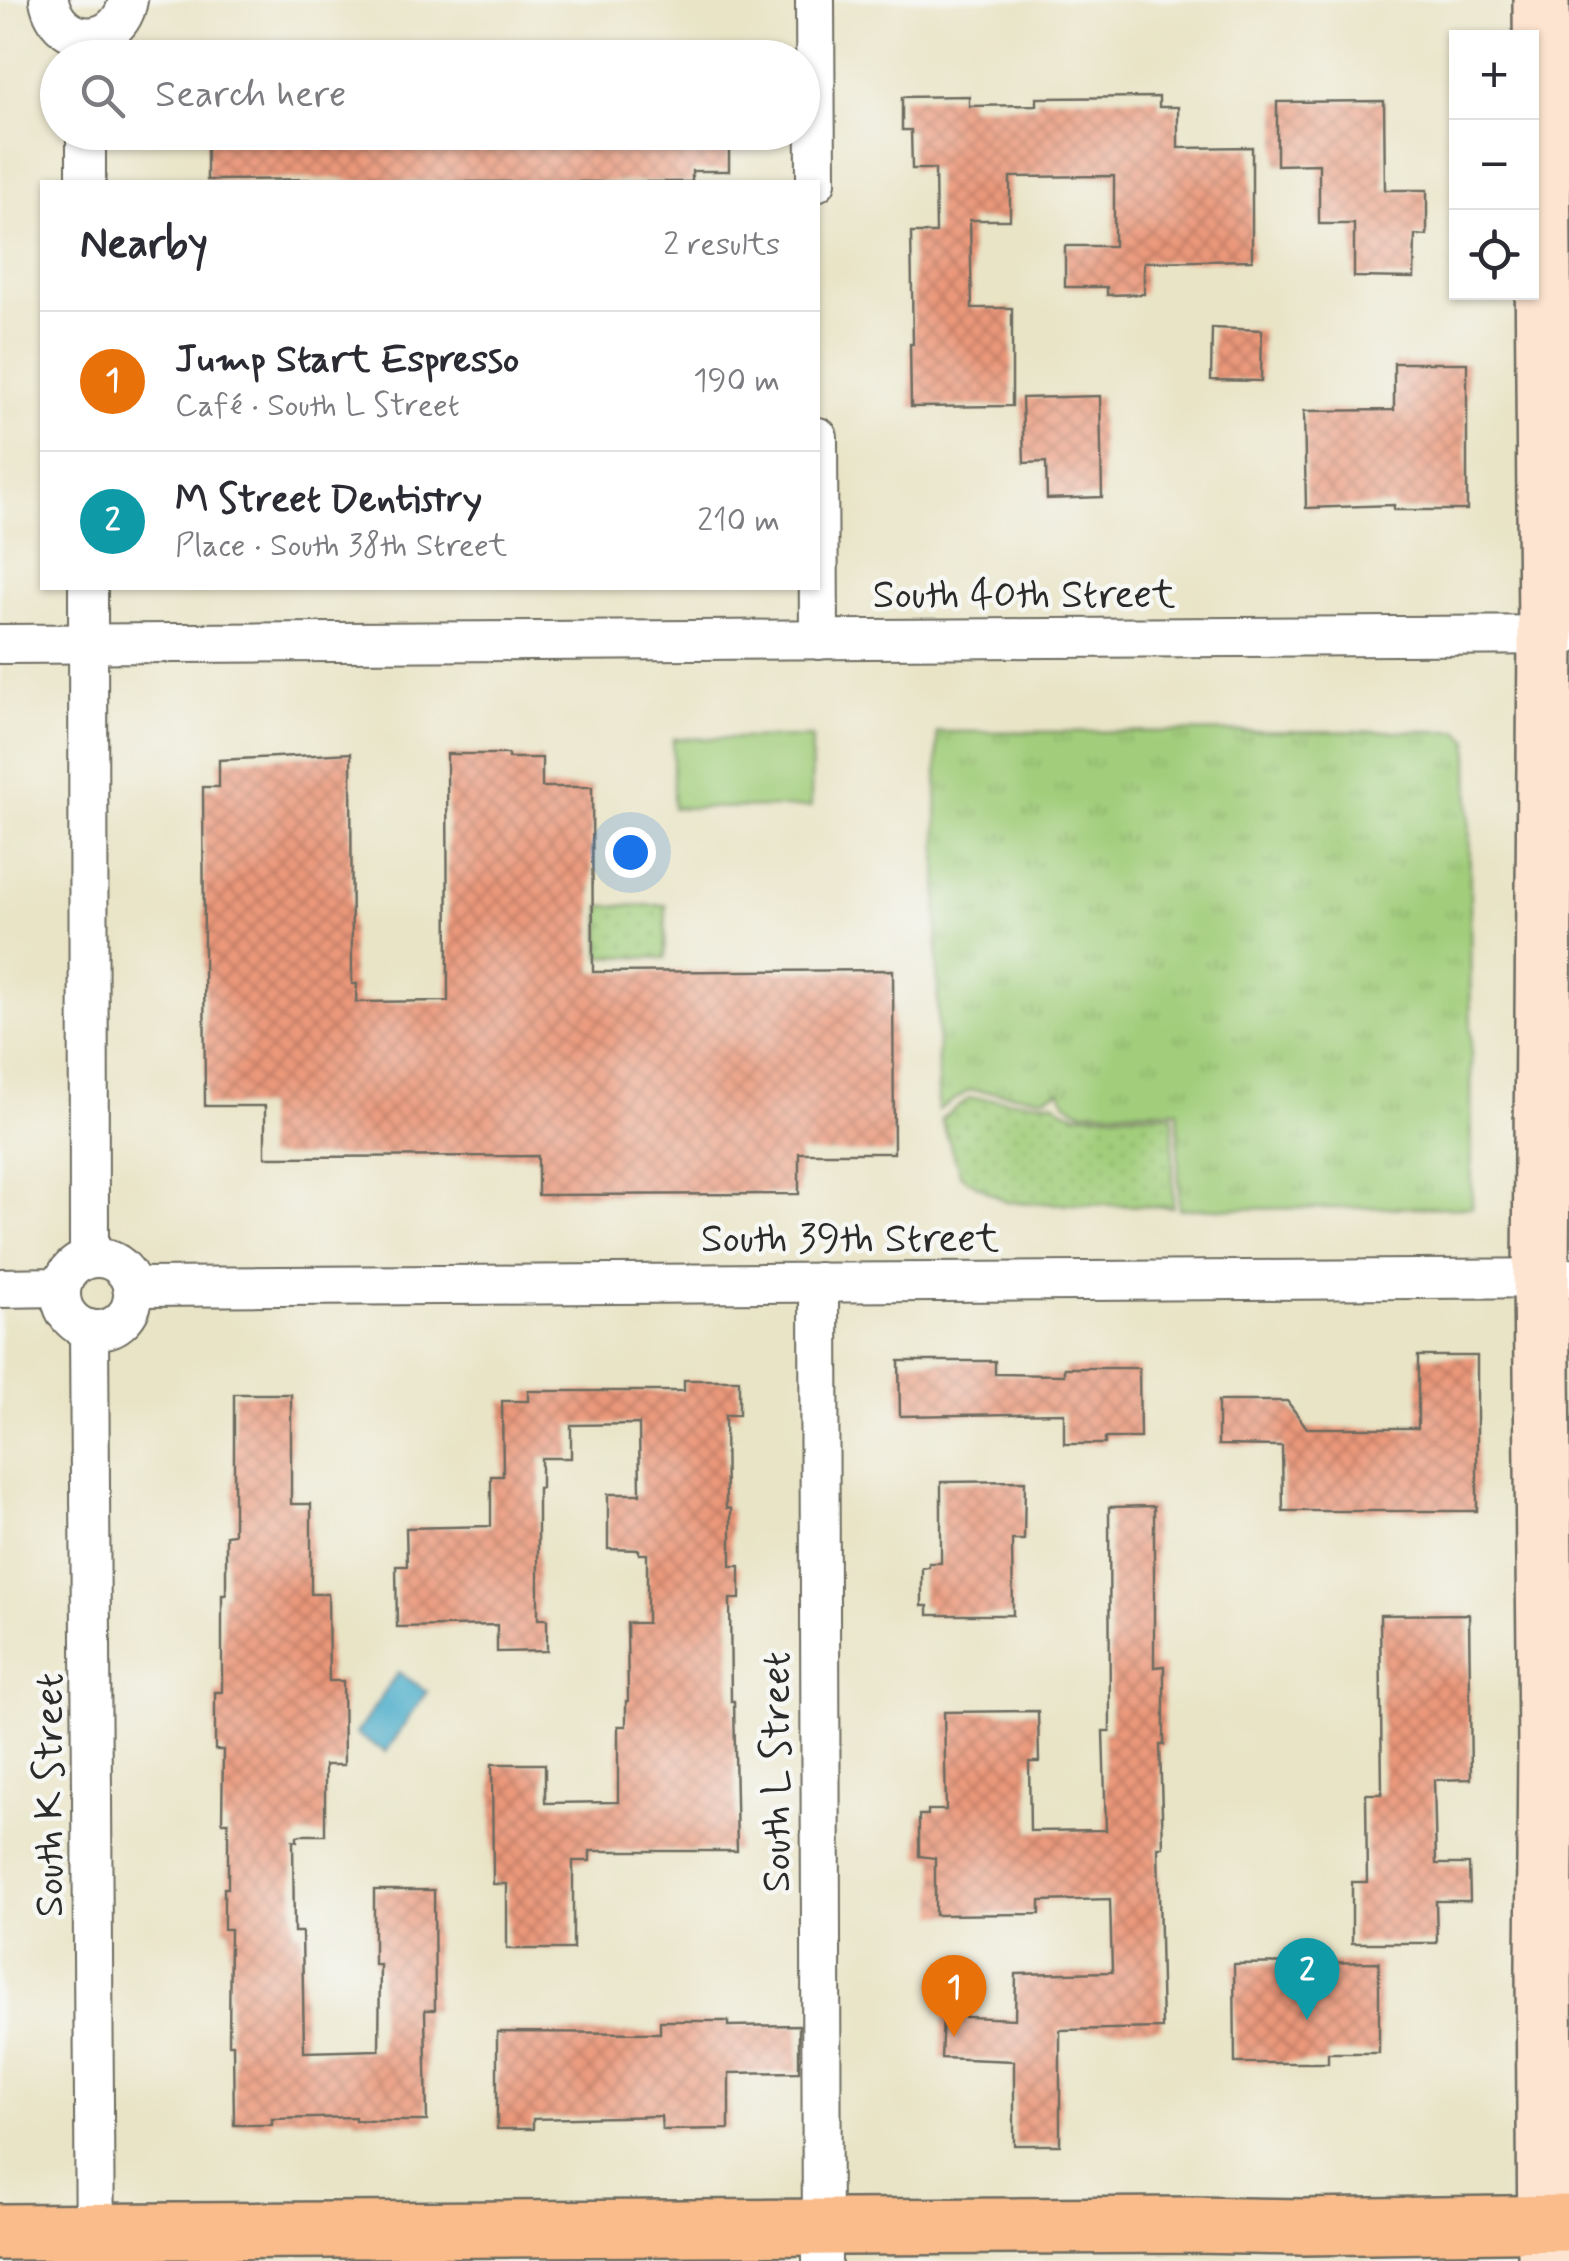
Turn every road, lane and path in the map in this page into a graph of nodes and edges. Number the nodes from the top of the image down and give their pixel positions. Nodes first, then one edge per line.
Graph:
1 (48, 0) edge
2 (128, 0) edge
3 (815, 0) edge
4 (1541, 0) edge
5 (78, 40) edge
6 (94, 40) edge
7 (815, 40) edge
8 (86, 150) edge
9 (816, 150) edge
10 (86, 180) edge
11 (816, 180) edge
12 (88, 590) edge
13 (818, 590) edge
14 (1558, 635) edge
15 (818, 640) junction
16 (0, 644) edge
17 (89, 644) junction
18 (89, 1258) junction
19 (1555, 1278) edge
20 (818, 1282) junction
21 (132, 1287) junction
22 (0, 1288) edge
23 (61, 1288) junction
24 (90, 1329) junction
25 (0, 2232) edge
26 (1553, 2236) edge
27 (822, 2244) edge
28 (95, 2246) edge

1 - 5 street
2 - 6 street
3 - 7 street
4 - 14 street
8 - 10 street
9 - 11 street
12 - 17 street
13 - 15 street
14 - 15 street, South 40th Street
14 - 19 street
15 - 17 street, South 40th Street
16 - 17 street, South 40th Street
17 - 18 street
18 - 21 street
18 - 23 street
19 - 20 street, South 39th Street
19 - 26 street
20 - 21 street, South 39th Street
20 - 27 street, South L Street
21 - 24 street
22 - 23 street
23 - 24 street
24 - 28 street, South K Street
25 - 28 main road
26 - 27 main road
27 - 28 main road

